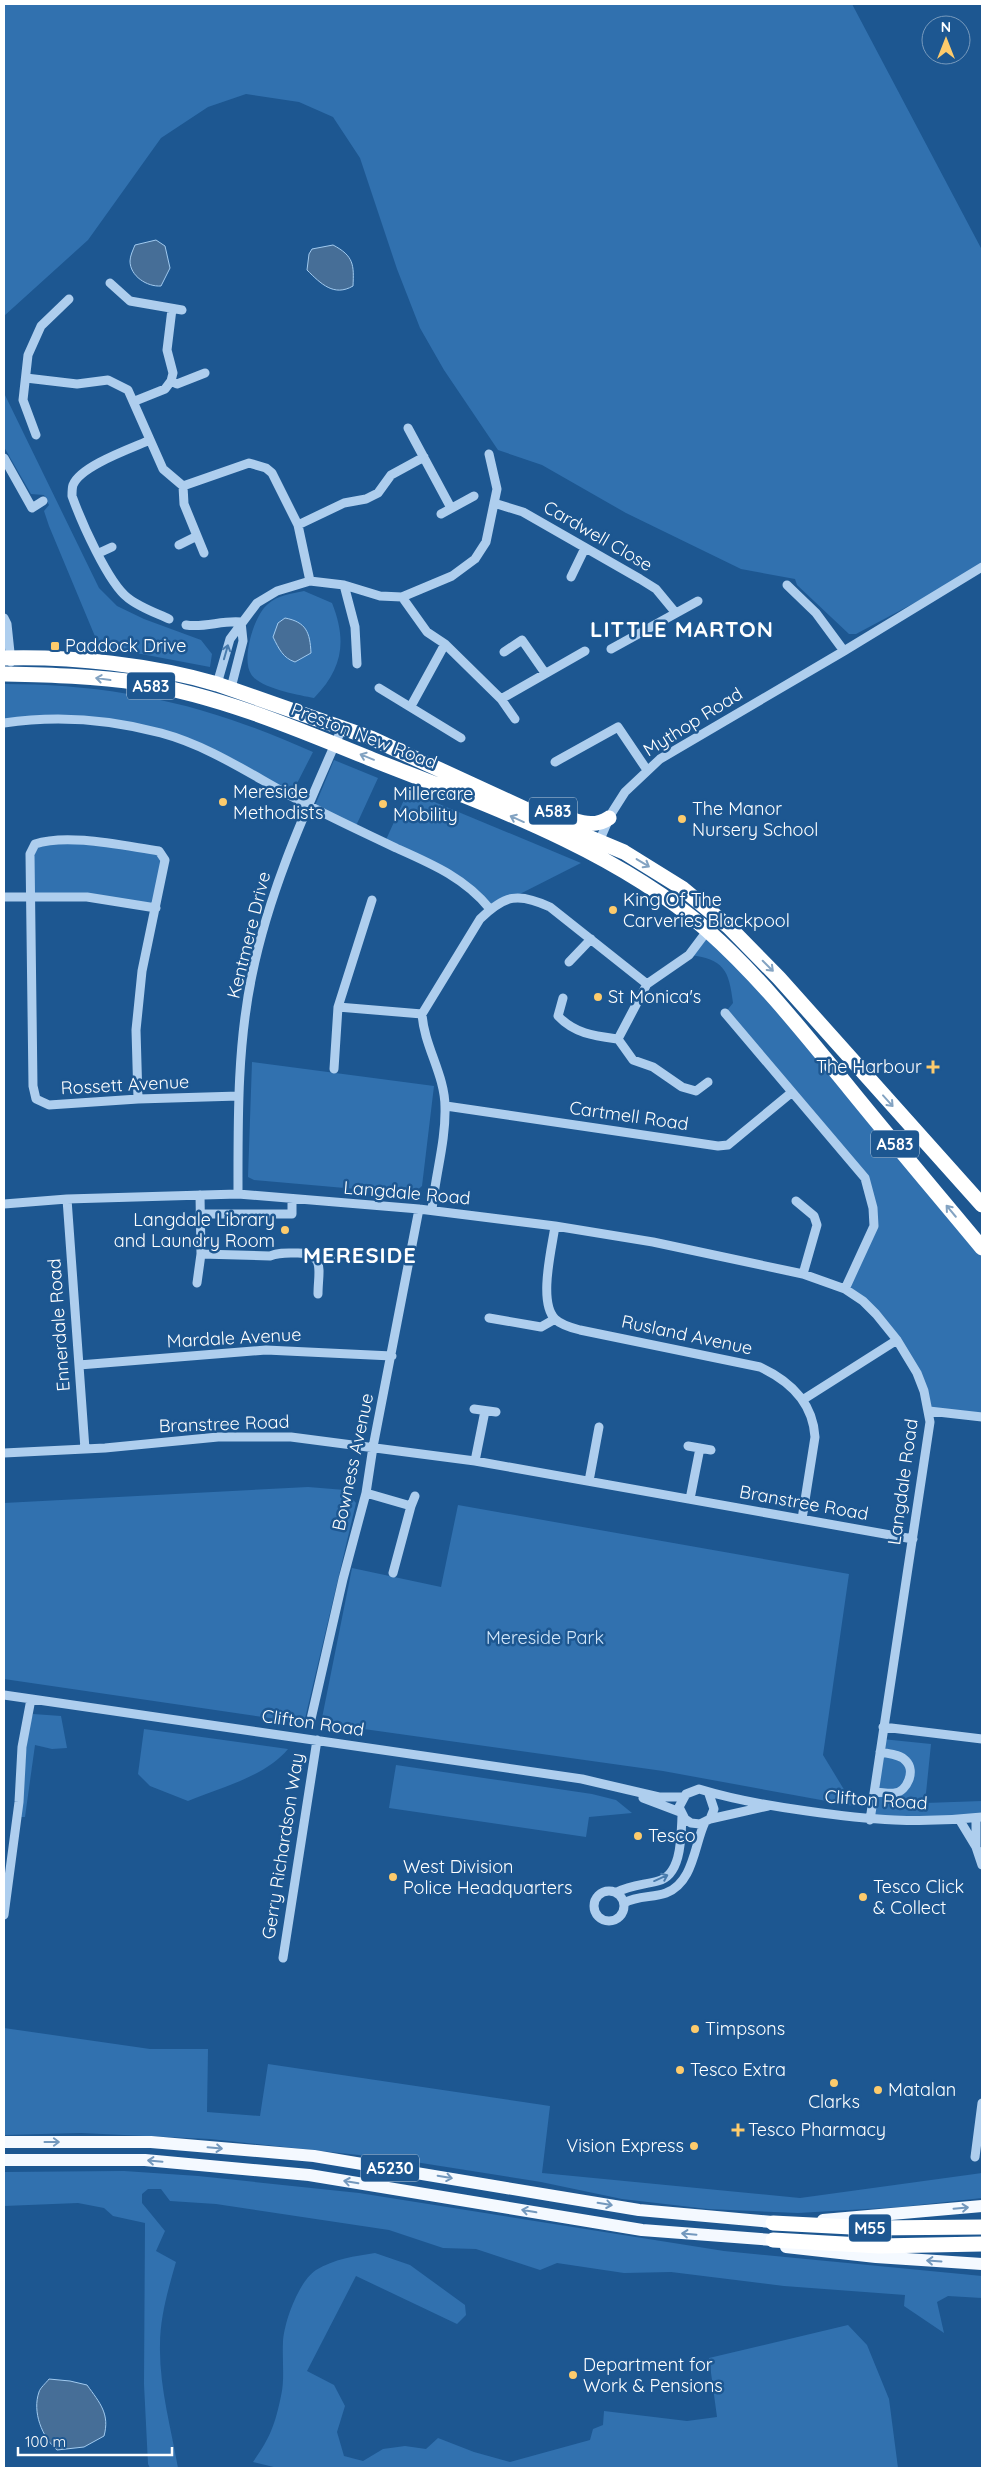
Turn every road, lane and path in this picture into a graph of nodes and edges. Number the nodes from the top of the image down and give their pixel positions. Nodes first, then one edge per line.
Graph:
1 (110, 283) dead end
2 (70, 299) dead end
3 (205, 373) dead end
4 (26, 378) junction
5 (171, 382) junction
6 (135, 401) junction
7 (408, 428) dead end
8 (36, 435) dead end
9 (150, 440) junction
10 (489, 454) dead end
11 (424, 457) junction
12 (4, 458) edge
13 (184, 486) junction
14 (474, 496) dead end
15 (43, 501) dead end
16 (494, 503) junction
17 (451, 508) junction
18 (441, 514) dead end
19 (298, 525) junction
20 (197, 536) junction
21 (179, 545) dead end
22 (112, 546) dead end
23 (586, 548) junction
24 (99, 553) junction
25 (204, 553) dead end
26 (982, 567) edge
27 (571, 577) dead end
28 (310, 581) junction
29 (344, 586) junction
30 (787, 586) dead end
31 (402, 597) junction
32 (698, 601) dead end
33 (675, 612) junction
34 (4, 618) edge
35 (169, 619) dead end
36 (241, 622) junction
37 (186, 625) dead end
38 (445, 644) junction
39 (611, 650) dead end
40 (585, 651) dead end
41 (844, 651) junction
42 (504, 652) dead end
43 (7, 657) edge
44 (358, 664) dead end
45 (545, 673) junction
46 (8, 674) edge
47 (223, 688) junction
48 (379, 688) dead end
49 (202, 699) junction
50 (500, 699) junction
51 (411, 706) junction
52 (235, 708) junction
53 (515, 719) dead end
54 (4, 723) edge
55 (343, 726) junction
56 (461, 738) dead end
57 (335, 744) junction
58 (555, 762) dead end
59 (647, 770) junction
60 (497, 795) junction
61 (307, 805) junction
62 (609, 818) junction
63 (600, 840) junction
64 (593, 855) junction
65 (4, 898) edge
66 (31, 898) junction
67 (372, 900) dead end
68 (156, 908) junction
69 (490, 909) junction
70 (707, 931) junction
71 (590, 939) junction
72 (569, 962) dead end
73 (647, 984) junction
74 (563, 998) dead end
75 (338, 1007) junction
76 (725, 1013) dead end
77 (422, 1014) junction
78 (618, 1039) junction
79 (334, 1069) dead end
80 (708, 1082) dead end
81 (791, 1093) junction
82 (239, 1096) junction
83 (138, 1099) junction
84 (446, 1106) junction
85 (238, 1194) junction
86 (200, 1195) junction
87 (292, 1198) junction
88 (67, 1199) junction
89 (796, 1201) dead end
90 (4, 1204) edge
91 (982, 1205) edge
92 (419, 1209) junction
93 (432, 1210) junction
94 (201, 1214) junction
95 (555, 1226) junction
96 (982, 1248) edge
97 (201, 1254) junction
98 (318, 1260) junction
99 (331, 1260) dead end
100 (803, 1274) junction
101 (197, 1283) dead end
102 (845, 1289) junction
103 (318, 1294) dead end
104 (489, 1318) dead end
105 (555, 1319) junction
106 (897, 1340) junction
107 (392, 1356) junction
108 (79, 1365) junction
109 (804, 1399) junction
110 (474, 1409) dead end
111 (485, 1411) junction
112 (496, 1412) dead end
113 (929, 1412) junction
114 (982, 1417) edge
115 (600, 1427) dead end
116 (688, 1446) dead end
117 (373, 1447) junction
118 (700, 1448) junction
119 (85, 1449) junction
120 (711, 1450) dead end
121 (4, 1453) edge
122 (475, 1461) junction
123 (588, 1481) junction
124 (366, 1493) junction
125 (415, 1496) dead end
126 (690, 1499) junction
127 (412, 1506) junction
128 (802, 1519) junction
129 (912, 1539) junction
130 (393, 1573) dead end
131 (4, 1694) edge
132 (31, 1699) junction
133 (311, 1719) dead end
134 (884, 1727) junction
135 (982, 1739) edge
136 (317, 1740) junction
137 (880, 1752) junction
138 (617, 1787) junction
139 (875, 1792) junction
140 (709, 1794) junction
141 (682, 1797) junction
142 (768, 1806) junction
143 (681, 1814) junction
144 (979, 1817) edge
145 (959, 1819) junction
146 (707, 1820) junction
147 (870, 1820) junction
148 (976, 1847) junction
149 (982, 1865) edge
150 (617, 1892) junction
151 (624, 1903) junction
152 (4, 1915) edge
153 (283, 1958) dead end
154 (982, 2103) edge
155 (4, 2142) edge
156 (974, 2158) dead end
157 (4, 2160) edge
158 (982, 2206) edge
159 (773, 2223) junction
160 (982, 2227) edge
161 (721, 2237) junction
162 (773, 2240) joint
163 (982, 2244) edge
164 (982, 2264) edge

1 - 5 street
2 - 4 street
3 - 5 street
4 - 6 street
4 - 8 street
5 - 6 street
6 - 9 street
7 - 11 street
9 - 13 street
9 - 24 street
10 - 16 street
11 - 17 street
11 - 19 street
12 - 15 street
13 - 19 street
13 - 20 street
14 - 17 street
16 - 23 street, Cardwell Close
16 - 31 street
17 - 18 street
19 - 28 street
20 - 21 street
20 - 25 street
22 - 24 street
23 - 27 street
23 - 33 street, Cardwell Close
24 - 35 street
26 - 41 street, Mythop Road
28 - 29 street
28 - 36 street
29 - 31 street
29 - 44 street
30 - 41 street
31 - 38 street
32 - 33 street
33 - 39 street
34 - 43 street
36 - 37 street
47 -> 36 street
36 - 47 street
38 - 50 street
38 - 51 street
40 - 45 street
41 - 59 street, Mythop Road
42 - 45 street
43 - 46 street
43 - 47 highway, Preston New Road / A583
45 - 50 street
49 -> 46 highway, Preston New Road / A583
47 - 49 highway
47 - 52 highway
47 - 55 highway, Preston New Road / A583
48 - 51 street
49 - 52 highway, Preston New Road / A583
50 - 53 street
51 - 56 street
52 - 57 highway, Preston New Road / A583
54 - 61 street
55 - 57 street, Kentmere Drive
55 - 60 highway, Preston New Road / A583
57 - 61 street, Kentmere Drive
64 -> 57 highway, Preston New Road / A583
58 - 59 street
59 - 62 street, Mythop Road
60 - 62 highway, A583
60 - 63 highway, Preston New Road / A583
61 - 69 street
61 - 82 street, Kentmere Drive
62 - 63 street, Mythop Road
63 - 64 street, Mythop Road
63 -> 91 highway, Preston New Road / A583
64 - 70 highway, Preston New Road / A583
65 - 66 street
66 - 68 street
66 - 68 street
66 - 83 street, Rossett Avenue
67 - 75 street
68 - 83 street
69 - 71 street
69 - 77 street
70 - 73 street
96 -> 70 highway, Preston New Road / A583
71 - 72 street
71 - 73 street
73 - 78 street
74 - 78 street
75 - 77 street
75 - 79 street
76 - 81 street
77 - 84 street
78 - 80 street
81 - 84 street, Cartmell Road
81 - 102 street
82 - 83 street, Rossett Avenue
82 - 85 street, Kentmere Drive
84 - 93 street
85 - 86 street, Langdale Road
85 - 87 street, Langdale Road
86 - 88 street, Langdale Road
86 - 94 street
87 - 92 street, Langdale Road
87 - 94 street
88 - 90 street, Langdale Road
88 - 108 street, Ennerdale Road
89 - 100 street
92 - 93 street, Langdale Road
92 - 107 street, Bowness Avenue
93 - 95 street, Langdale Road
94 - 97 street
95 - 100 street, Langdale Road
95 - 105 street
97 - 98 street
97 - 101 street
98 - 99 street
98 - 103 street
100 - 102 street, Langdale Road
102 - 106 street, Langdale Road
104 - 105 street
105 - 109 street, Rusland Avenue
106 - 109 street
106 - 113 street, Langdale Road
107 - 108 street, Mardale Avenue
107 - 117 street, Bowness Avenue
108 - 119 street, Ennerdale Road
109 - 128 street, Rusland Avenue
110 - 111 street
111 - 112 street
111 - 122 street
113 - 114 street
113 - 129 street, Langdale Road
115 - 123 street
116 - 118 street
117 - 119 street, Branstree Road
117 - 122 street, Branstree Road
117 - 124 street, Bowness Avenue
118 - 120 street
118 - 126 street
119 - 121 street, Branstree Road
122 - 123 street, Branstree Road
123 - 126 street, Branstree Road
124 - 127 street
124 - 133 street, Bowness Avenue
125 - 127 street
126 - 128 street, Branstree Road
127 - 130 street
128 - 129 street, Branstree Road
129 - 134 street, Langdale Road
131 - 132 street, Clifton Road
132 - 136 street, Clifton Road
132 - 152 street
134 - 135 street
134 - 137 street, Langdale Road
136 - 138 street, Clifton Road
136 - 153 street, Gerry Richardson Way
137 - 139 street, Langdale Road
137 - 139 street
138 - 141 street, Clifton Road
138 - 143 street, Clifton Road
139 - 147 street, Langdale Road
140 - 141 street, Clifton Road
140 - 142 street, Clifton Road
140 - 146 street
141 - 143 street
142 - 146 street, Clifton Road
142 - 147 street, Clifton Road
143 - 146 street, Clifton Road
150 -> 143 street
144 - 145 street, Clifton Road
144 - 148 street
145 - 147 street, Clifton Road
145 - 148 street
146 - 151 street
148 - 149 street
150 - 151 street
150 - 151 street
154 - 156 street
155 -> 159 main road, A5230
161 -> 157 main road, A5230
159 -> 158 main road
159 - 160 highway, M55
161 - 162 main road, A5230
164 -> 161 main road
162 - 163 highway, M55

